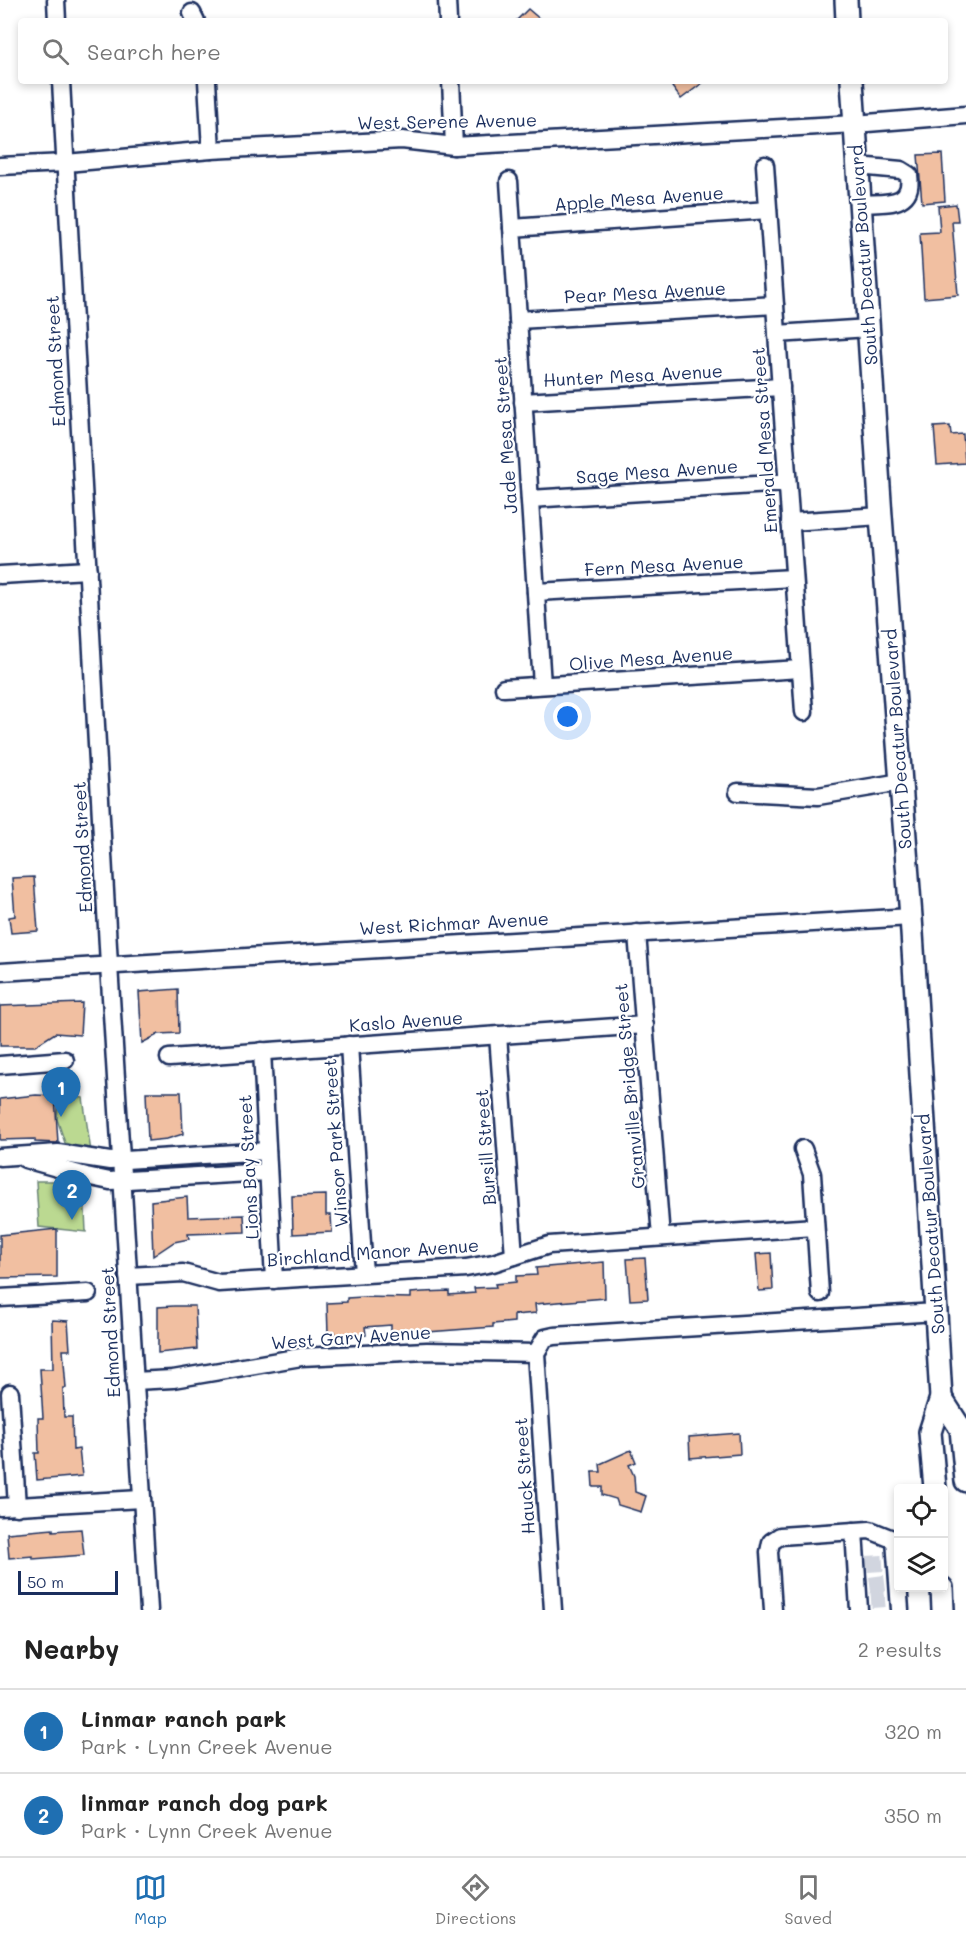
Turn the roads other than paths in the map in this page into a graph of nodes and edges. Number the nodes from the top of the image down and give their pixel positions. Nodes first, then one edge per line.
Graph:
1 (56, 0) edge
2 (447, 0) edge
3 (846, 0) edge
4 (57, 18) edge
5 (448, 18) edge
6 (848, 18) edge
7 (61, 84) edge
8 (207, 84) edge
9 (451, 84) edge
10 (852, 84) edge
11 (966, 115) edge
12 (855, 124) junction
13 (454, 146) junction
14 (211, 150) junction
15 (66, 163) junction
16 (765, 165) dead end
17 (0, 166) edge
18 (858, 166) junction
19 (509, 182) dead end
20 (861, 204) junction
21 (768, 210) junction
22 (512, 228) junction
23 (775, 305) junction
24 (518, 320) junction
25 (869, 328) junction
26 (777, 334) junction
27 (781, 387) junction
28 (524, 402) junction
29 (787, 483) junction
30 (530, 499) junction
31 (881, 516) junction
32 (790, 522) junction
33 (88, 570) junction
34 (0, 575) edge
35 (794, 578) junction
36 (536, 592) junction
37 (800, 669) junction
38 (542, 685) junction
39 (504, 688) dead end
40 (804, 712) dead end
41 (901, 782) junction
42 (738, 792) dead end
43 (911, 917) junction
44 (637, 933) junction
45 (109, 964) junction
46 (0, 972) edge
47 (645, 1025) junction
48 (498, 1035) junction
49 (349, 1045) junction
50 (262, 1052) junction
51 (169, 1058) dead end
52 (65, 1060) dead end
53 (0, 1065) edge
54 (803, 1149) dead end
55 (267, 1151) junction
56 (224, 1154) junction
57 (8, 1157) edge
58 (56, 1160) junction
59 (121, 1161) junction
60 (268, 1172) junction
61 (226, 1174) junction
62 (122, 1180) junction
63 (815, 1227) junction
64 (661, 1237) junction
65 (514, 1256) junction
66 (364, 1274) junction
67 (128, 1276) junction
68 (274, 1280) junction
69 (88, 1293) dead end
70 (820, 1293) dead end
71 (0, 1298) edge
72 (936, 1312) junction
73 (539, 1347) junction
74 (134, 1381) junction
75 (10, 1393) dead end
76 (941, 1398) junction
77 (966, 1481) edge
78 (935, 1484) edge
79 (141, 1499) junction
80 (8, 1507) edge
81 (854, 1531) junction
82 (894, 1538) edge
83 (894, 1542) edge
84 (876, 1563) junction
85 (942, 1592) edge
86 (878, 1595) edge
87 (149, 1610) edge
88 (553, 1610) edge
89 (773, 1610) edge
90 (943, 1610) edge

1 - 4 street
2 - 5 street
3 - 6 main road
7 - 15 street, Edmond Street
8 - 14 street
9 - 13 street
10 - 12 main road, South Decatur Boulevard
11 - 12 street, West Serene Avenue
12 - 13 street, West Serene Avenue
12 - 18 main road, South Decatur Boulevard
13 - 14 street, West Serene Avenue
14 - 15 street, West Serene Avenue
15 - 17 street, West Serene Avenue
15 - 33 street, Edmond Street
16 - 21 street, Emerald Mesa Street
18 - 20 main road, South Decatur Boulevard
18 - 20 street
19 - 22 street, Jade Mesa Street
20 - 25 main road, South Decatur Boulevard
21 - 22 street, Apple Mesa Avenue
21 - 23 street, Emerald Mesa Street
22 - 24 street, Jade Mesa Street
23 - 24 street, Pear Mesa Avenue
23 - 26 street, Emerald Mesa Street
24 - 28 street, Jade Mesa Street
25 - 26 street
25 - 31 main road, South Decatur Boulevard
26 - 27 street, Emerald Mesa Street
27 - 28 street, Hunter Mesa Avenue
27 - 29 street, Emerald Mesa Street
28 - 30 street, Jade Mesa Street
29 - 30 street, Sage Mesa Avenue
29 - 32 street, Emerald Mesa Street
30 - 36 street, Jade Mesa Street
31 - 32 street
31 - 41 main road, South Decatur Boulevard
32 - 35 street, Emerald Mesa Street
33 - 34 street
33 - 45 street, Edmond Street
35 - 36 street, Fern Mesa Avenue
35 - 37 street, Emerald Mesa Street
36 - 38 street, Jade Mesa Street
37 - 38 street, Olive Mesa Avenue
37 - 40 street, Emerald Mesa Street
38 - 39 street, Olive Mesa Avenue
41 - 42 street
41 - 43 main road, South Decatur Boulevard
43 - 44 street, West Richmar Avenue
43 - 72 main road, South Decatur Boulevard
44 - 45 street, West Richmar Avenue
44 - 47 street, Granville Bridge Street
45 - 46 street, West Richmar Avenue
45 - 59 street, Edmond Street
47 - 48 street, Kaslo Avenue
47 - 64 street, Granville Bridge Street
48 - 49 street, Kaslo Avenue
48 - 65 street, Bursill Street
49 - 50 street, Kaslo Avenue
49 - 66 street, Winsor Park Street
50 - 51 street, Kaslo Avenue
50 - 55 street, Lions Bay Street
52 - 53 street
54 - 63 street
55 - 56 street
55 - 60 street, Lions Bay Street
56 - 59 street
56 - 61 street
57 - 58 street
58 - 59 street
58 - 62 street
59 - 62 street, Edmond Street
60 - 61 street
60 - 68 street, Lions Bay Street
61 - 62 street
62 - 67 street, Edmond Street
63 - 64 street, Birchland Manor Avenue
63 - 70 street
64 - 65 street, Birchland Manor Avenue
65 - 66 street, Birchland Manor Avenue
66 - 68 street, Birchland Manor Avenue
67 - 68 street, Birchland Manor Avenue
67 - 74 street, Edmond Street
69 - 71 street
72 - 73 street, West Gary Avenue
72 - 76 main road, South Decatur Boulevard
73 - 74 street, West Gary Avenue
73 - 88 street, Hauck Street
74 - 79 street, Edmond Street
75 - 80 street
76 - 77 main road, South Decatur Boulevard
76 - 78 main road, South Decatur Boulevard
79 - 80 street
79 - 87 street, Edmond Street
81 - 82 street
81 - 84 street
81 - 89 street
83 - 84 street
84 - 86 street
84 - 86 street
85 - 90 main road

